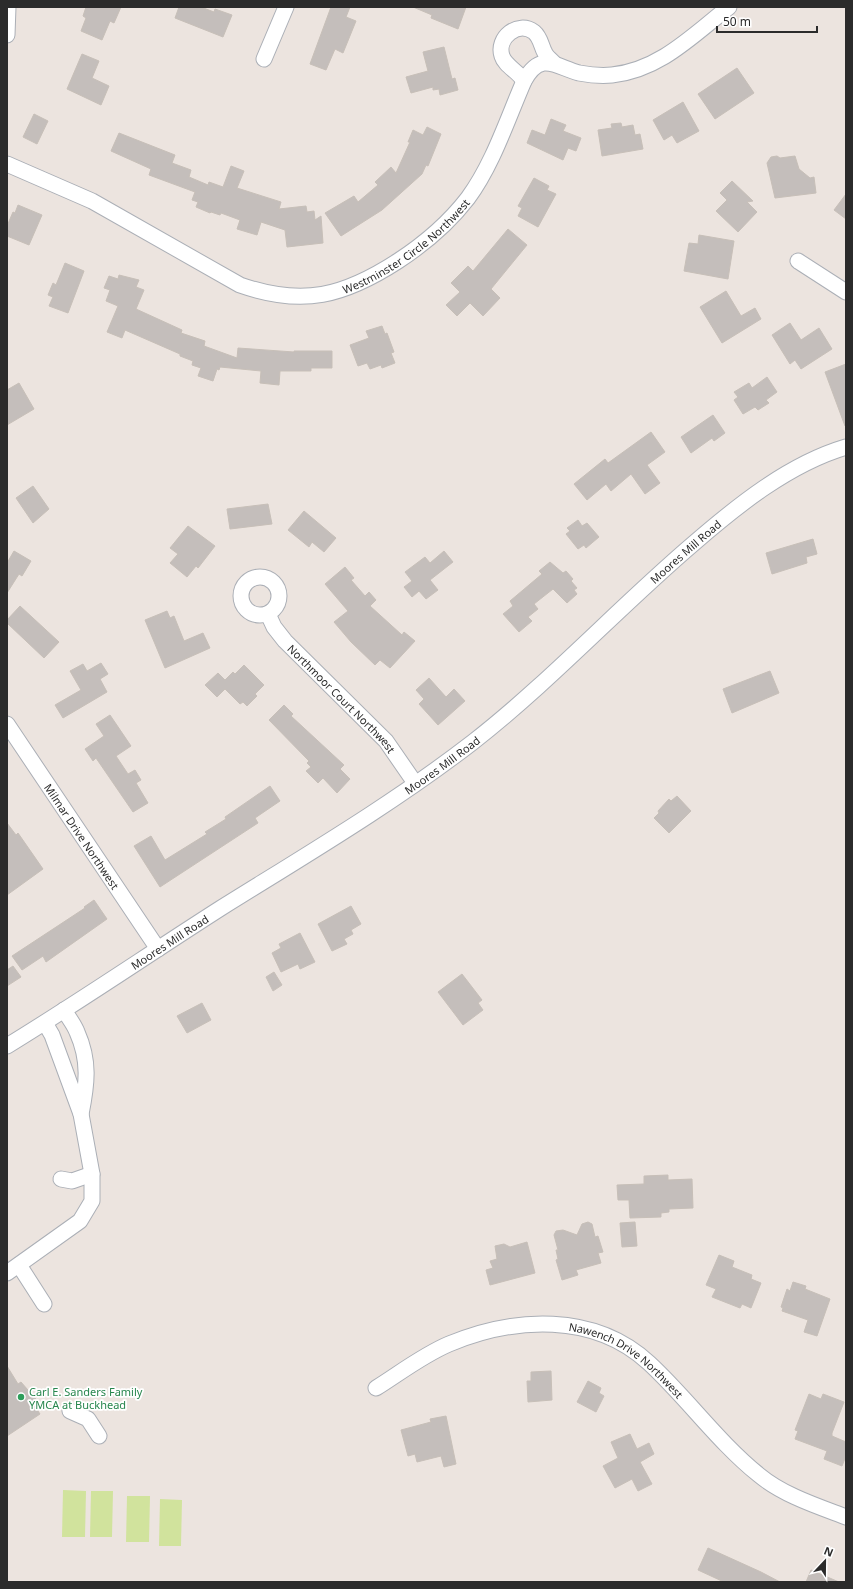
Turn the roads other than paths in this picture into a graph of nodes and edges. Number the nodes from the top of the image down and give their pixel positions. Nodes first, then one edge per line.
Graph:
1 (8, 7) edge
2 (286, 7) edge
3 (729, 7) edge
4 (7, 35) edge
5 (264, 59) dead end
6 (554, 63) junction
7 (524, 81) junction
8 (7, 164) edge
9 (798, 261) dead end
10 (846, 292) edge
11 (846, 447) edge
12 (268, 614) dead end
13 (7, 724) edge
14 (415, 783) junction
15 (158, 948) junction
16 (64, 1010) junction
17 (45, 1023) junction
18 (7, 1046) edge
19 (81, 1114) junction
20 (92, 1174) junction
21 (61, 1178) dead end
22 (13, 1269) edge
23 (44, 1304) dead end
24 (376, 1388) dead end
25 (70, 1411) dead end
26 (99, 1436) dead end
27 (846, 1517) edge

1 - 4 street
2 - 5 street
3 - 6 street
6 - 7 street, Westminster Circle Northwest
6 - 7 street
7 - 8 street, Westminster Circle Northwest
9 - 10 street
11 - 14 street, Moores Mill Road
12 - 14 street, Northmoor Court Northwest
13 - 15 street, Milmar Drive Northwest
14 - 15 street, Moores Mill Road
15 - 16 street, Moores Mill Road
16 - 17 street, Moores Mill Road
16 - 19 street
17 - 18 street, Moores Mill Road
17 - 19 street
19 - 20 street
20 - 21 street
20 - 22 street
22 - 23 street
24 - 27 street, Nawench Drive Northwest
25 - 26 street

